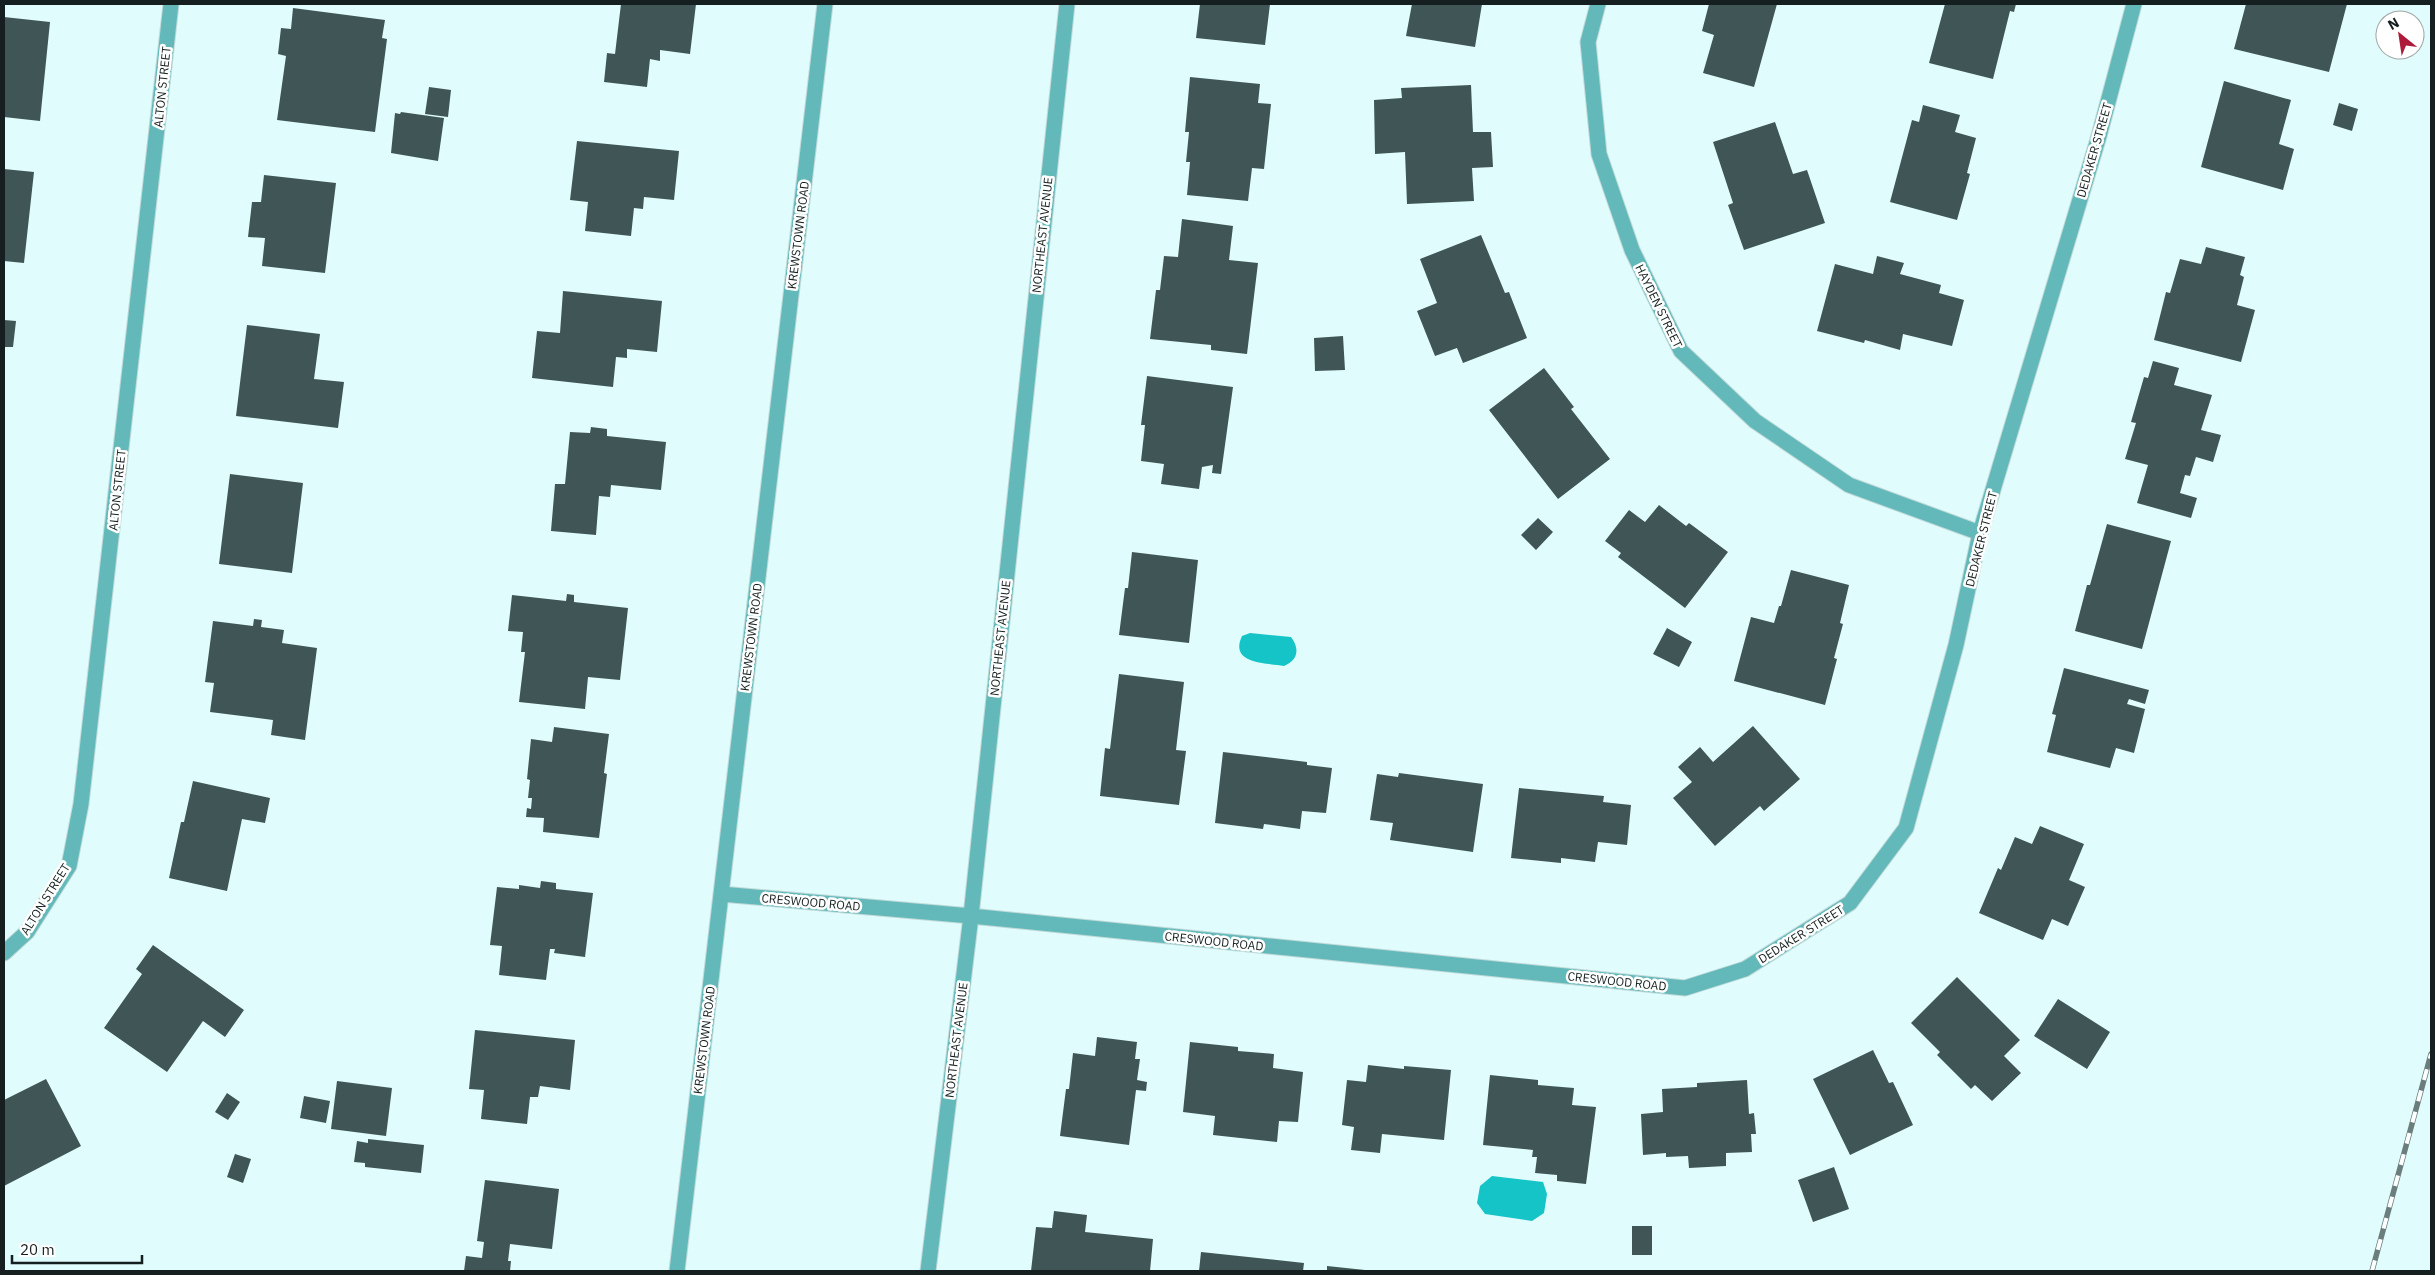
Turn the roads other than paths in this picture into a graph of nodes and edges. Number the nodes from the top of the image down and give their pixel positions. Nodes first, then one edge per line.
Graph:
1 (171, 4) edge
2 (825, 4) edge
3 (1067, 4) edge
4 (1598, 4) edge
5 (2134, 4) edge
6 (1980, 533) junction
7 (721, 894) junction
8 (971, 916) junction
9 (4, 953) edge
10 (1706, 981) joint
11 (677, 1271) edge
12 (928, 1271) edge

1 - 9 street, ALTON STREET
2 - 7 street, KREWSTOWN ROAD
3 - 8 street, NORTHEAST AVENUE
4 - 6 street, HAYDEN STREET
5 - 6 street, DEDAKER STREET
6 - 10 street, DEDAKER STREET
7 - 8 street, CRESWOOD ROAD
7 - 11 street, KREWSTOWN ROAD
8 - 10 street, CRESWOOD ROAD
8 - 12 street, NORTHEAST AVENUE

